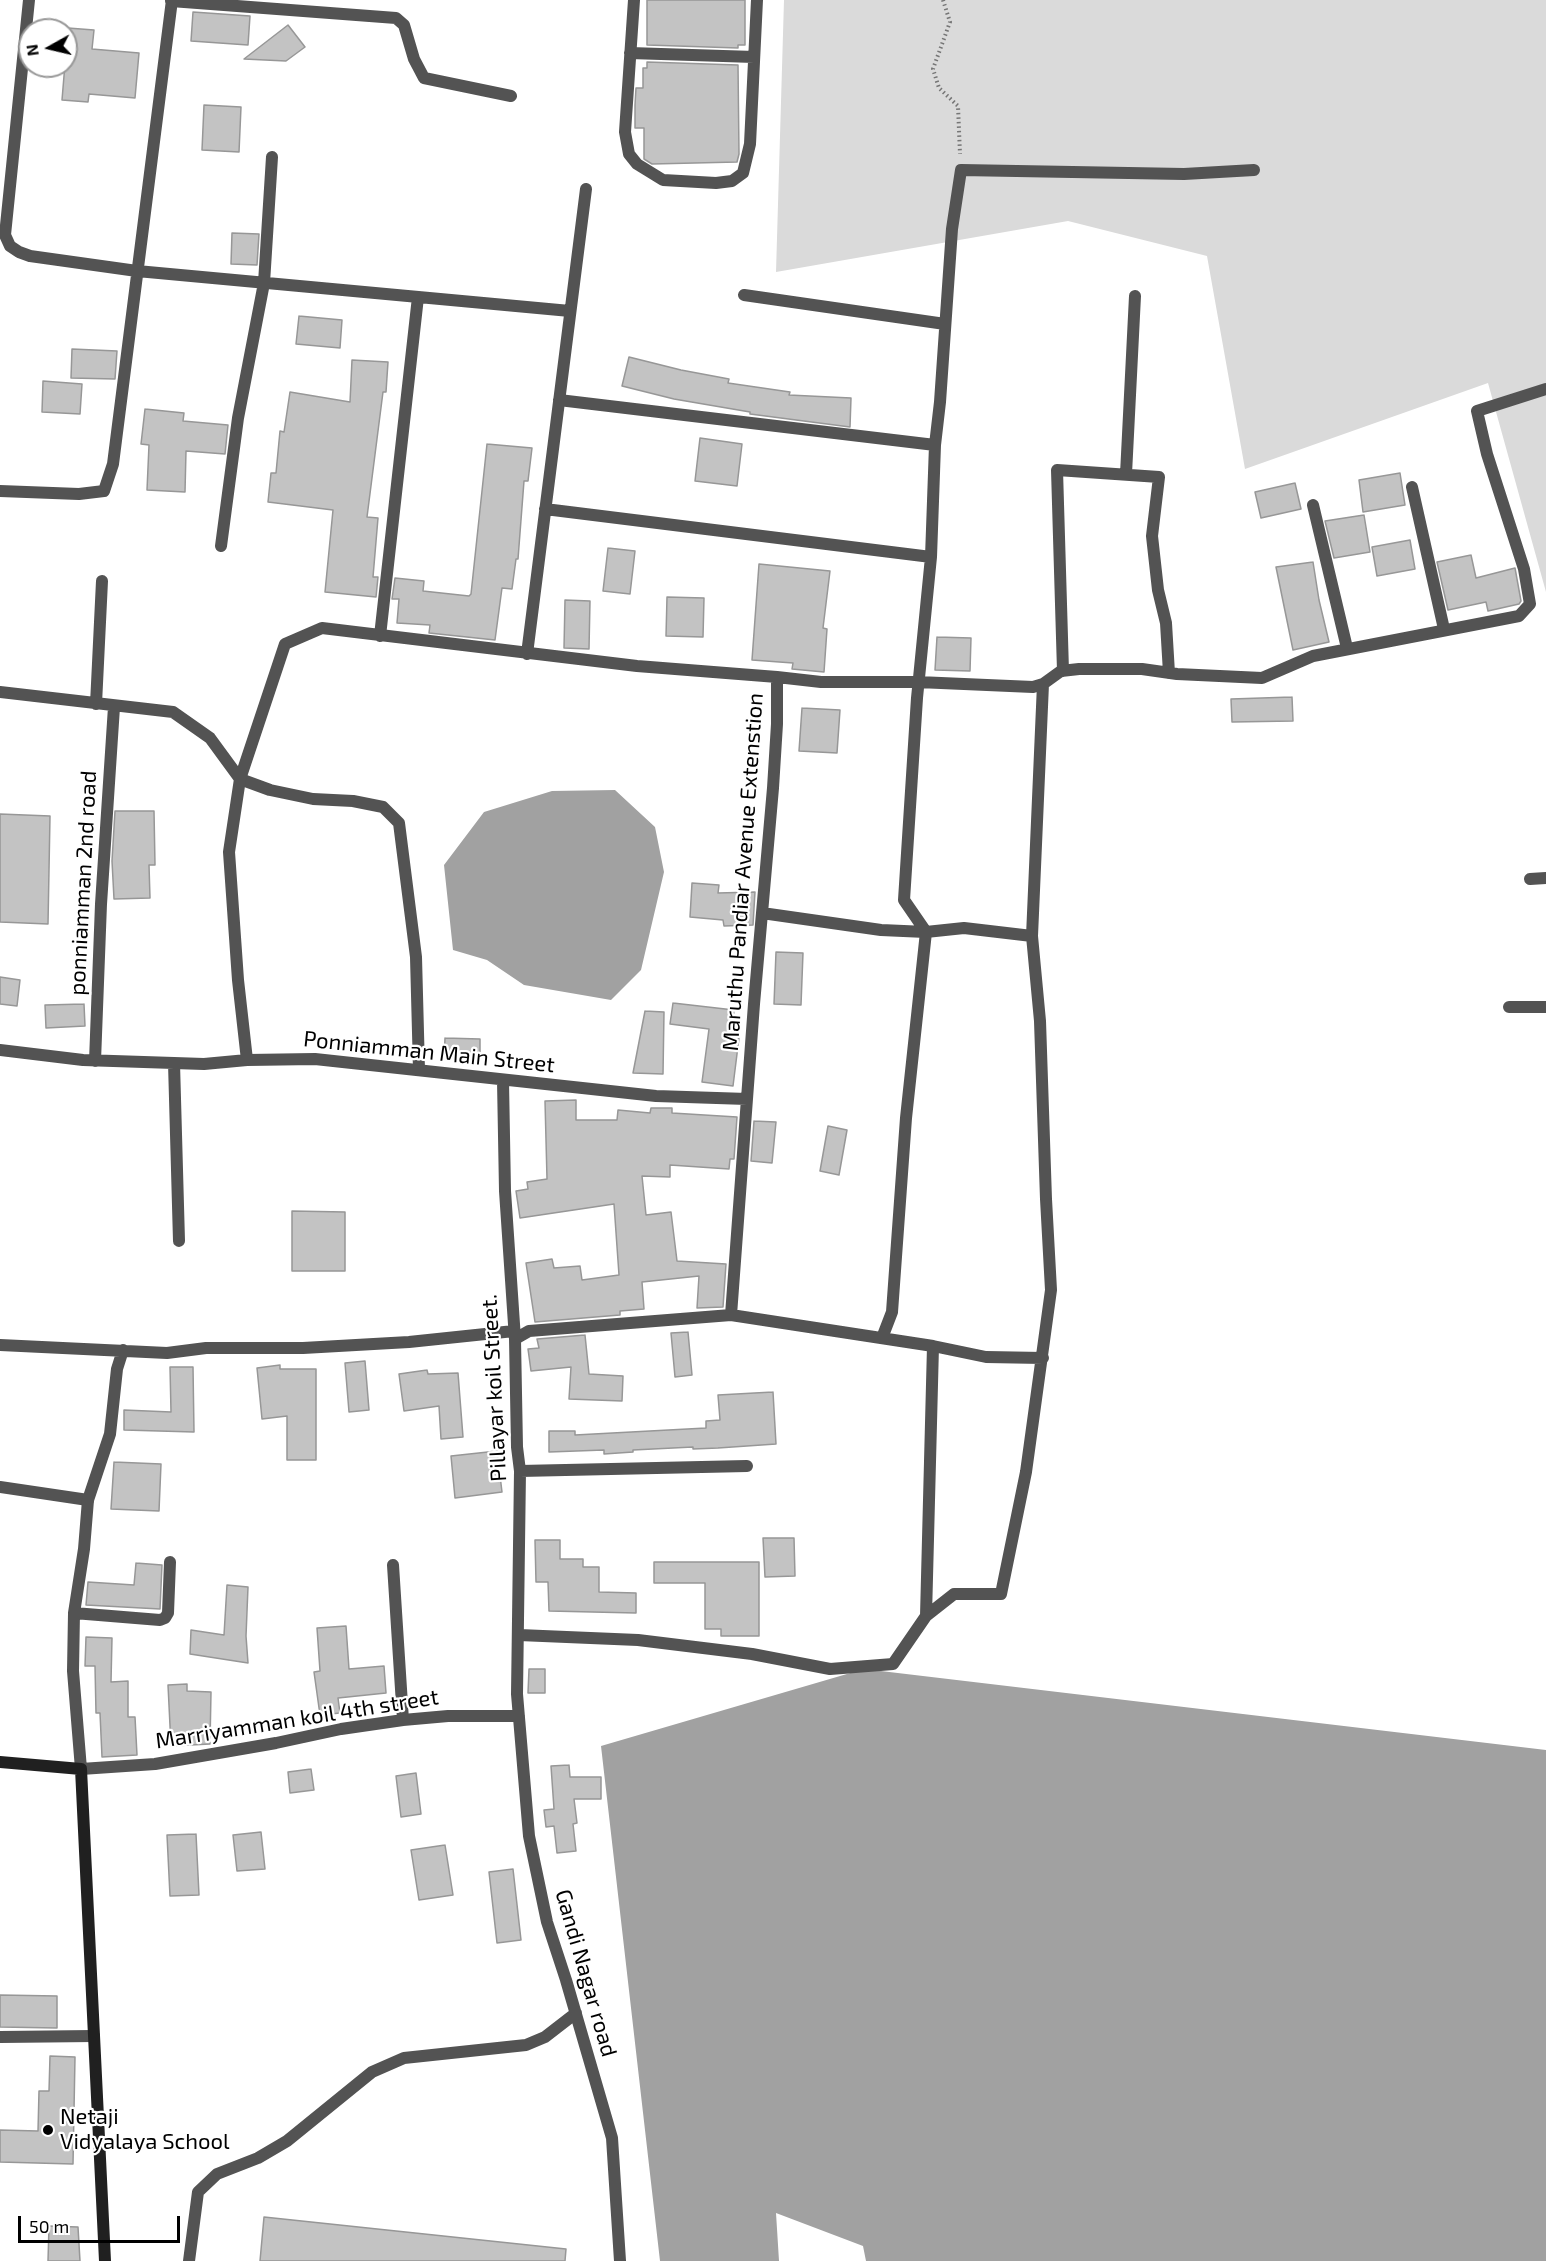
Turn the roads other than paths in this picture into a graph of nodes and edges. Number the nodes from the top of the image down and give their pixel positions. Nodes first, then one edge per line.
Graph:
1 (29, 0) edge
2 (634, 0) edge
3 (757, 0) edge
4 (171, 1) edge
5 (630, 53) junction
6 (754, 57) junction
7 (511, 96) dead end
8 (273, 157) dead end
9 (1254, 170) dead end
10 (586, 189) dead end
11 (137, 271) junction
12 (264, 283) junction
13 (744, 295) dead end
14 (1135, 296) dead end
15 (417, 297) junction
16 (570, 311) junction
17 (945, 324) junction
18 (1546, 389) edge
19 (559, 400) junction
20 (935, 445) junction
21 (1126, 474) junction
22 (1412, 487) dead end
23 (0, 491) edge
24 (1313, 505) dead end
25 (545, 509) junction
26 (221, 546) dead end
27 (931, 557) junction
28 (102, 581) dead end
29 (1444, 629) junction
30 (380, 636) junction
31 (1347, 648) junction
32 (526, 654) junction
33 (1063, 671) junction
34 (1169, 673) junction
35 (777, 677) junction
36 (918, 682) junction
37 (1043, 684) junction
38 (0, 692) edge
39 (96, 704) junction
40 (114, 707) junction
41 (240, 779) junction
42 (1546, 878) edge
43 (1530, 879) dead end
44 (762, 913) junction
45 (926, 932) junction
46 (1032, 936) junction
47 (1509, 1007) dead end
48 (1546, 1007) edge
49 (0, 1050) edge
50 (247, 1060) junction
51 (95, 1061) junction
52 (174, 1063) junction
53 (419, 1070) junction
54 (502, 1081) junction
55 (747, 1099) junction
56 (179, 1241) dead end
57 (731, 1315) junction
58 (514, 1335) junction
59 (882, 1338) junction
60 (0, 1345) edge
61 (933, 1346) junction
62 (123, 1350) junction
63 (1043, 1358) junction
64 (747, 1466) dead end
65 (520, 1471) junction
66 (0, 1487) edge
67 (88, 1500) junction
68 (170, 1562) dead end
69 (393, 1565) dead end
70 (75, 1613) junction
71 (926, 1616) junction
72 (519, 1635) junction
73 (517, 1694) joint
74 (519, 1716) junction
75 (403, 1720) junction
76 (0, 1762) edge
77 (81, 1769) junction
78 (576, 2013) junction
79 (94, 2036) junction
80 (0, 2037) edge
81 (105, 2261) edge
82 (189, 2261) edge
83 (620, 2261) edge

1 - 11 street
2 - 5 street
3 - 6 street
4 - 7 street
4 - 11 street
5 - 6 street
5 - 6 street
8 - 12 street
9 - 17 street
10 - 16 street
11 - 12 street
11 - 23 street
12 - 15 street
12 - 26 street
13 - 17 street
14 - 21 street
15 - 16 street
15 - 30 street
16 - 19 street
17 - 20 street
18 - 29 street, Maruthu Pandiar Avenue Extenstion
19 - 20 street
19 - 25 street
20 - 27 street
21 - 33 street
21 - 34 street
22 - 29 street
24 - 31 street
25 - 27 street
25 - 32 street
27 - 36 street
28 - 39 street
29 - 31 street, Maruthu Pandiar Avenue Extenstion
30 - 32 street
30 - 41 street
31 - 34 street, Maruthu Pandiar Avenue Extenstion
32 - 35 street
33 - 34 street, Maruthu Pandiar Avenue Extenstion
33 - 37 street, Maruthu Pandiar Avenue Extenstion
35 - 36 street, Maruthu Pandiar Avenue Extenstion
35 - 44 street, Maruthu Pandiar Avenue Extenstion
36 - 37 street, Maruthu Pandiar Avenue Extenstion
36 - 45 street
37 - 46 street
38 - 39 street
39 - 40 street
40 - 41 street
40 - 51 street, ponniamman 2nd road
41 - 50 street
41 - 53 street
42 - 43 street
44 - 45 street
44 - 55 street, Maruthu Pandiar Avenue Extenstion
45 - 46 street
45 - 59 street
46 - 63 street
47 - 48 street
49 - 51 street, Ponniamman Main Street
50 - 52 street, Ponniamman Main Street
50 - 53 street, Ponniamman Main Street
51 - 52 street, Ponniamman Main Street
52 - 56 street
53 - 54 street, Ponniamman Main Street
54 - 55 street, Ponniamman Main Street
54 - 58 street, Pillayar koil Street.
55 - 57 street, Maruthu Pandiar Avenue Extenstion
57 - 58 street
57 - 59 street
58 - 62 street
58 - 65 street, Pillayar koil Street.
59 - 61 street
60 - 62 street
61 - 63 street
61 - 71 street
62 - 67 street
63 - 71 street
64 - 65 street
65 - 72 street, Pillayar koil Street.
66 - 67 street
67 - 70 street
68 - 70 street
69 - 75 street
70 - 77 street
71 - 72 street
72 - 73 street, Pillayar koil Street.
73 - 74 street, Gandi Nagar road
74 - 75 street, Marriyamman koil 4th street
74 - 78 street, Gandi Nagar road
75 - 77 street, Marriyamman koil 4th street
76 - 77 street
77 - 79 street
78 - 82 street
78 - 83 street, Gandi Nagar road
79 - 80 street
79 - 81 street

